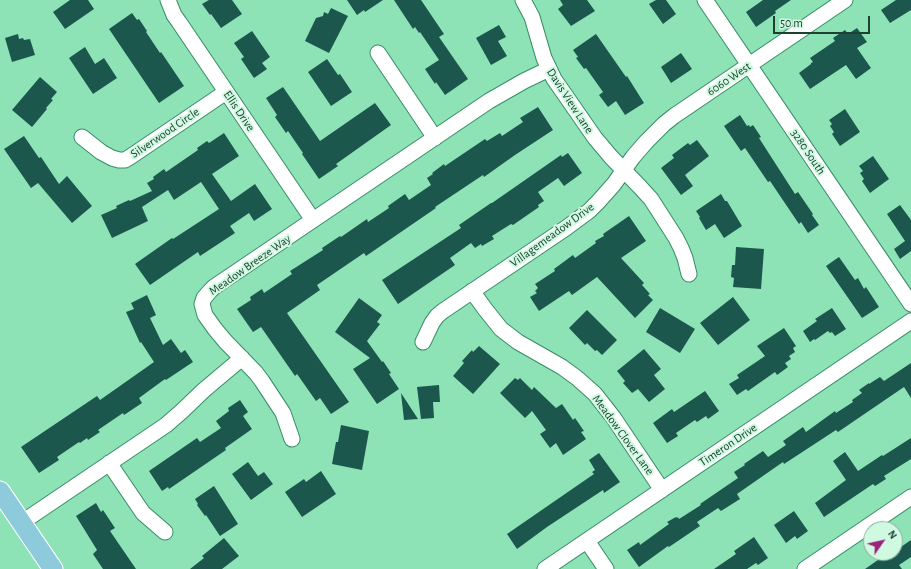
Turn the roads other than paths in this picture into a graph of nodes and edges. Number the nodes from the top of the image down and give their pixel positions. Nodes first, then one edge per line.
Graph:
1 (168, 0) edge
2 (523, 0) edge
3 (705, 0) edge
4 (845, 0) edge
5 (378, 53) dead end
6 (749, 65) junction
7 (549, 69) junction
8 (226, 92) junction
9 (82, 137) dead end
10 (435, 138) junction
11 (623, 170) junction
12 (313, 220) junction
13 (689, 274) dead end
14 (472, 291) junction
15 (911, 304) edge
16 (911, 321) edge
17 (422, 342) dead end
18 (242, 358) junction
19 (292, 439) dead end
20 (109, 463) junction
21 (662, 490) junction
22 (0, 491) edge
23 (911, 497) edge
24 (22, 523) junction
25 (164, 532) dead end
26 (587, 540) junction
27 (53, 569) edge
28 (545, 569) edge
29 (606, 569) edge
30 (805, 569) edge

1 - 8 street, Ellis Drive
2 - 7 street, Davis View Lane
3 - 6 street, 3280 South
4 - 6 street, 6060 West
5 - 10 street
6 - 11 street, 6060 West
6 - 15 street, 3280 South
7 - 10 street, Meadow Breeze Way
7 - 11 street, Davis View Lane
8 - 9 street, Silverwood Circle
8 - 12 street, Ellis Drive
10 - 12 street, Meadow Breeze Way
11 - 13 street, Davis View Lane
11 - 14 street, Villagemeadow Drive
12 - 18 street, Meadow Breeze Way
14 - 17 street, Villagemeadow Drive
14 - 21 street, Meadow Clover Lane
16 - 21 street, Timeron Drive
18 - 19 street, Meadow Breeze Way
18 - 20 street
20 - 24 street
20 - 25 street
21 - 26 street, Timeron Drive
22 - 24 main road
23 - 30 street
24 - 27 main road
26 - 28 street, Timeron Drive
26 - 29 street

